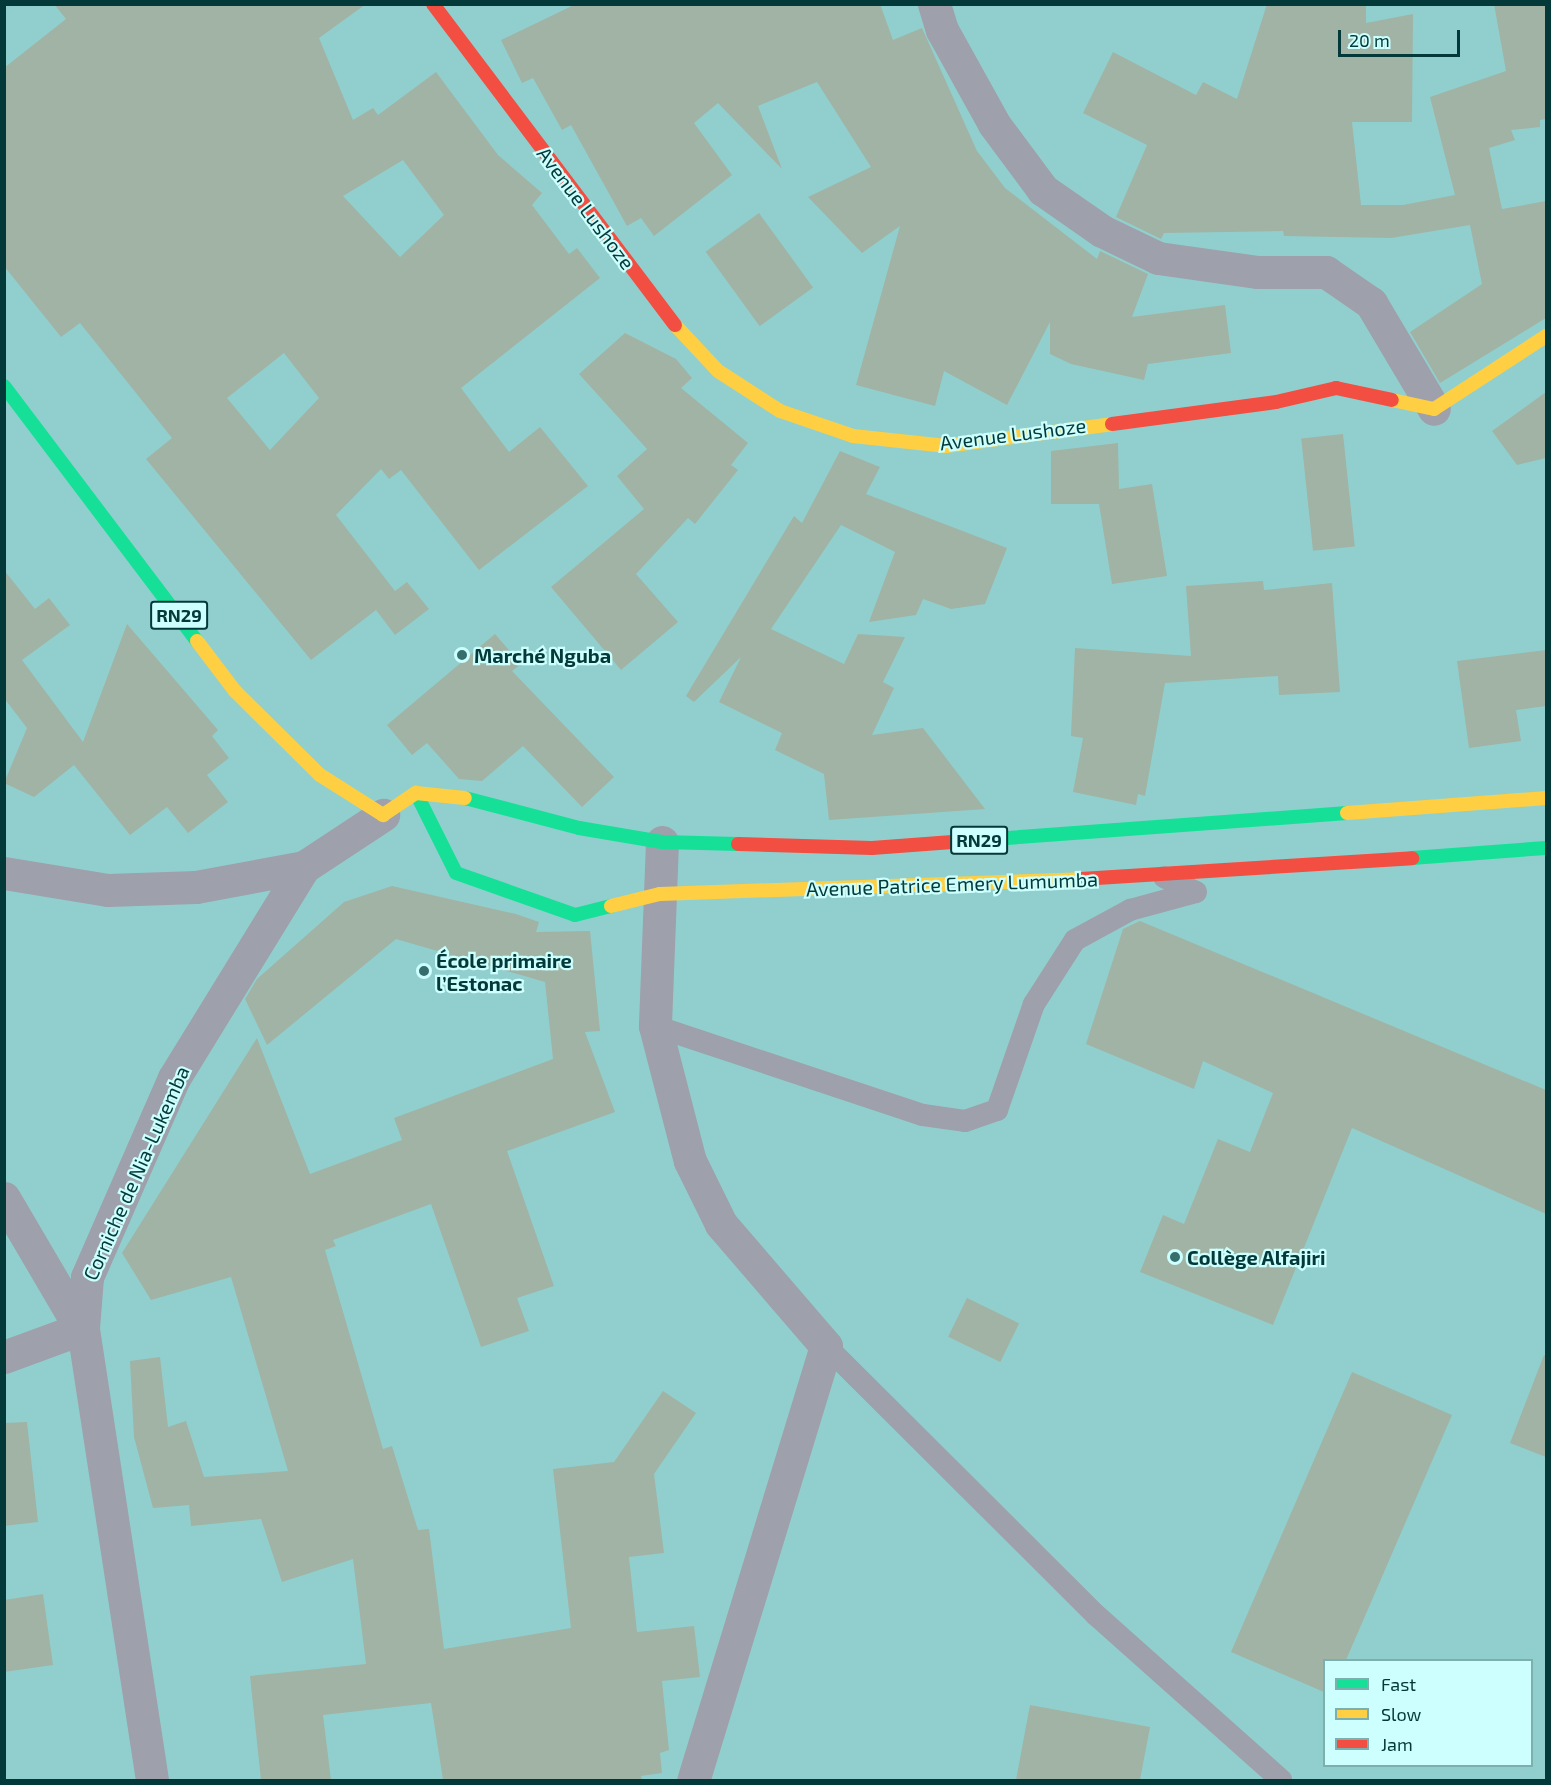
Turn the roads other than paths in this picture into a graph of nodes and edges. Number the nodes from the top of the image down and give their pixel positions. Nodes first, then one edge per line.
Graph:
1 (433, 4) edge
2 (934, 4) edge
3 (1546, 336) edge
4 (4, 386) edge
5 (1434, 409) junction
6 (416, 793) junction
7 (1546, 798) edge
8 (383, 815) junction
9 (662, 842) junction
10 (1546, 848) edge
11 (304, 867) junction
12 (4, 873) edge
13 (1162, 876) junction
14 (660, 894) junction
15 (655, 1026) junction
16 (4, 1198) edge
17 (82, 1329) junction
18 (826, 1346) junction
19 (4, 1357) edge
20 (152, 1780) edge
21 (693, 1780) edge
22 (1281, 1780) edge

1 - 5 main road, Avenue Lushoze
2 - 5 street
3 - 5 main road
4 - 8 main road, RN29
6 - 8 main road
6 - 9 main road, Avenue Patrice Emery Lumumba / RN29
6 - 14 main road, Avenue Patrice Emery Lumumba / RN29
7 - 9 main road, Avenue Patrice Emery Lumumba / RN29
8 - 11 street, Corniche de Nia-Lukemba
9 - 14 street
10 - 13 main road, Avenue Patrice Emery Lumumba / RN29
11 - 12 street
11 - 17 street, Corniche de Nia-Lukemba
13 - 14 main road, Avenue Patrice Emery Lumumba / RN29
13 - 15 lane
14 - 15 street
15 - 18 street
16 - 17 street
17 - 19 street
17 - 20 street, Corniche de Nia-Lukemba
18 - 21 street
18 - 22 lane

